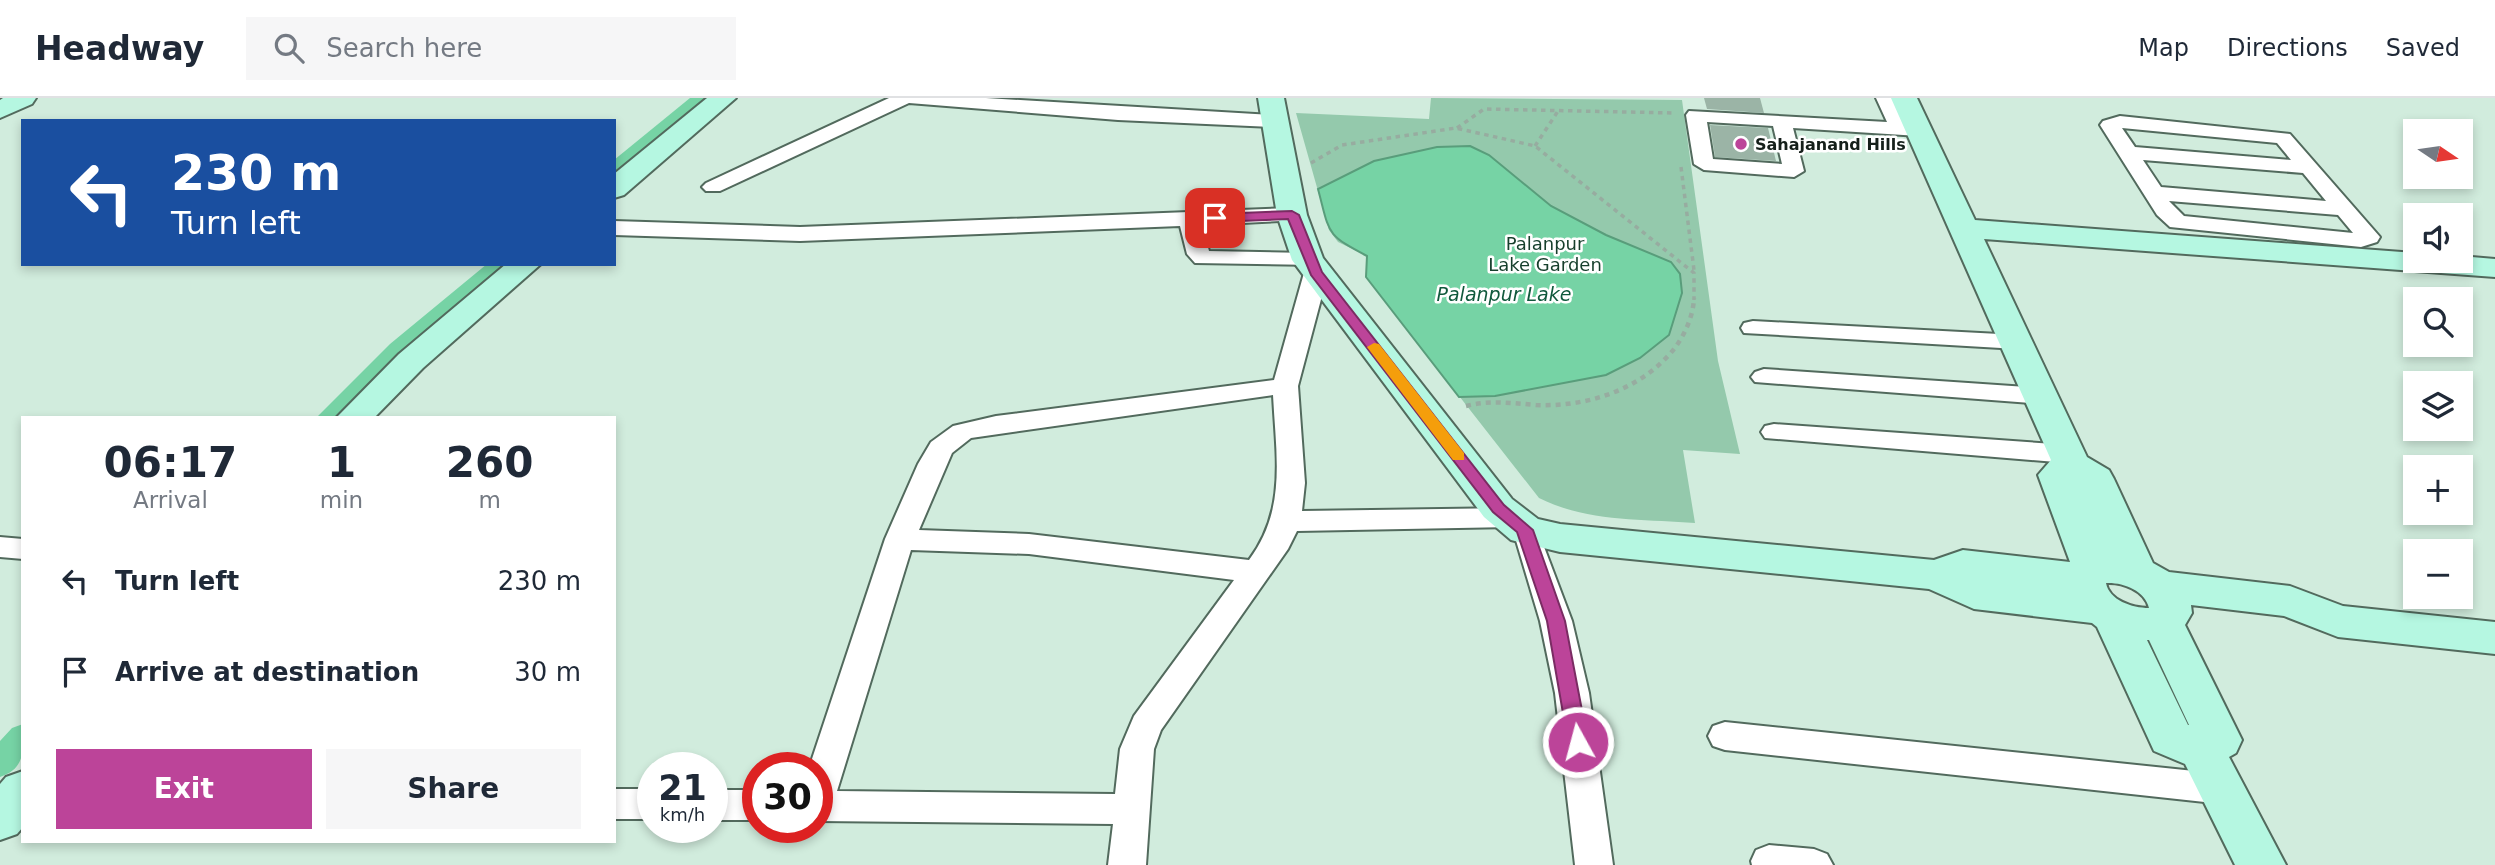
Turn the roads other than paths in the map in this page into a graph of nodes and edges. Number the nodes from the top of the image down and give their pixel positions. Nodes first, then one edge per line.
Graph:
1 (23, 98) edge
2 (723, 98) edge
3 (904, 98) edge
4 (912, 98) edge
5 (1694, 98) edge
6 (1885, 98) edge
7 (1107, 105) edge
8 (1273, 109) edge
9 (0, 110) edge
10 (1908, 117) edge
11 (1781, 121) junction
12 (2172, 126) junction
13 (2128, 153) junction
14 (2196, 158) junction
15 (2255, 163) junction
16 (2311, 168) junction
17 (616, 187) edge
18 (713, 187) dead end
19 (2153, 192) junction
20 (2226, 199) junction
21 (2287, 204) junction
22 (2347, 209) junction
23 (1292, 215) junction
24 (1189, 219) junction
25 (616, 228) edge
26 (1964, 228) junction
27 (2256, 240) junction
28 (523, 266) edge
29 (1312, 266) junction
30 (2495, 268) edge
31 (1754, 328) dead end
32 (2018, 342) junction
33 (1764, 377) dead end
34 (1285, 386) junction
35 (2043, 396) junction
36 (356, 416) edge
37 (1774, 432) dead end
38 (2070, 459) junction
39 (1286, 521) junction
40 (1518, 524) junction
41 (900, 539) junction
42 (0, 547) edge
43 (21, 549) edge
44 (1256, 572) junction
45 (2099, 594) junction
46 (2157, 599) junction
47 (2495, 638) edge
48 (1725, 737) dead end
49 (831, 752) edge
50 (2213, 770) junction
51 (616, 804) edge
52 (637, 804) edge
53 (833, 806) edge
54 (1131, 808) junction
55 (1769, 861) dead end
56 (1127, 865) edge
57 (1594, 865) edge
58 (1814, 865) edge
59 (2261, 865) edge

1 - 9 street
2 - 17 street
3 - 18 street
4 - 7 street
5 - 10 street
6 - 10 street
7 - 8 street
8 - 23 street
10 - 11 street
10 - 26 street
11 - 11 street
12 - 13 street
12 - 14 street
12 - 16 street
13 - 14 street
13 - 19 street
14 - 15 street
14 - 20 street
15 - 16 street
15 - 21 street
16 - 22 street
19 - 20 street
19 - 27 street
20 - 21 street
20 - 27 street
21 - 22 street
22 - 27 street
23 - 24 street
23 - 29 street
24 - 25 street
24 - 29 street
26 - 27 street
26 - 32 street
27 - 30 street
28 - 36 street
29 - 34 street
29 - 40 street
31 - 32 street
32 - 35 street
33 - 35 street
34 - 39 street
34 - 41 street
35 - 38 street
37 - 38 street
38 - 45 street
38 - 46 street
39 - 40 street
39 - 44 street
40 - 45 street
40 - 57 street
41 - 44 street
41 - 49 street
42 - 43 street
44 - 54 street
45 - 46 street
45 - 46 street
45 - 50 street
46 - 47 street
46 - 50 street
48 - 50 street
50 - 59 street
51 - 52 street
53 - 54 street
54 - 56 street
55 - 58 street

